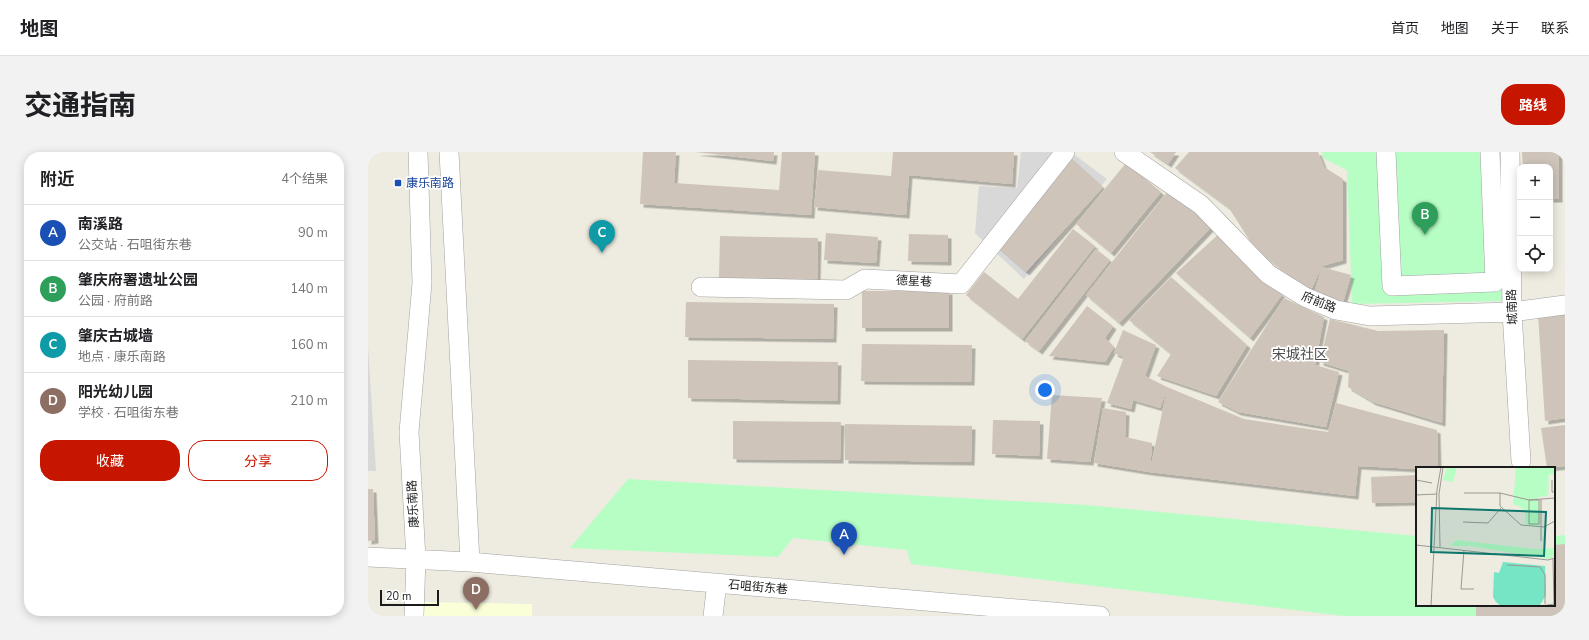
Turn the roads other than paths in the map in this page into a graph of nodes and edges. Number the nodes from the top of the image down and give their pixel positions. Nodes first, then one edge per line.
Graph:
1 (418, 152) edge
2 (448, 152) edge
3 (1065, 152) edge
4 (1124, 152) edge
5 (1386, 152) edge
6 (1490, 152) edge
7 (1510, 152) edge
8 (701, 287) dead end
9 (1565, 305) edge
10 (1512, 312) junction
11 (1521, 461) dead end
12 (368, 557) edge
13 (416, 559) junction
14 (470, 562) junction
15 (716, 583) junction
16 (414, 616) edge
17 (713, 616) edge
18 (1100, 616) edge

1 - 13 street, 康乐南路
2 - 14 street
3 - 8 street, 德星巷
4 - 10 street, 府前路
5 - 6 street
7 - 10 street, 城南路
9 - 10 street, 府前路
10 - 11 street, 城南路
12 - 13 street, 石咀街东巷
13 - 14 street, 石咀街东巷
13 - 16 street, 康乐南路
14 - 15 street, 石咀街东巷
15 - 17 street
15 - 18 street, 石咀街东巷

